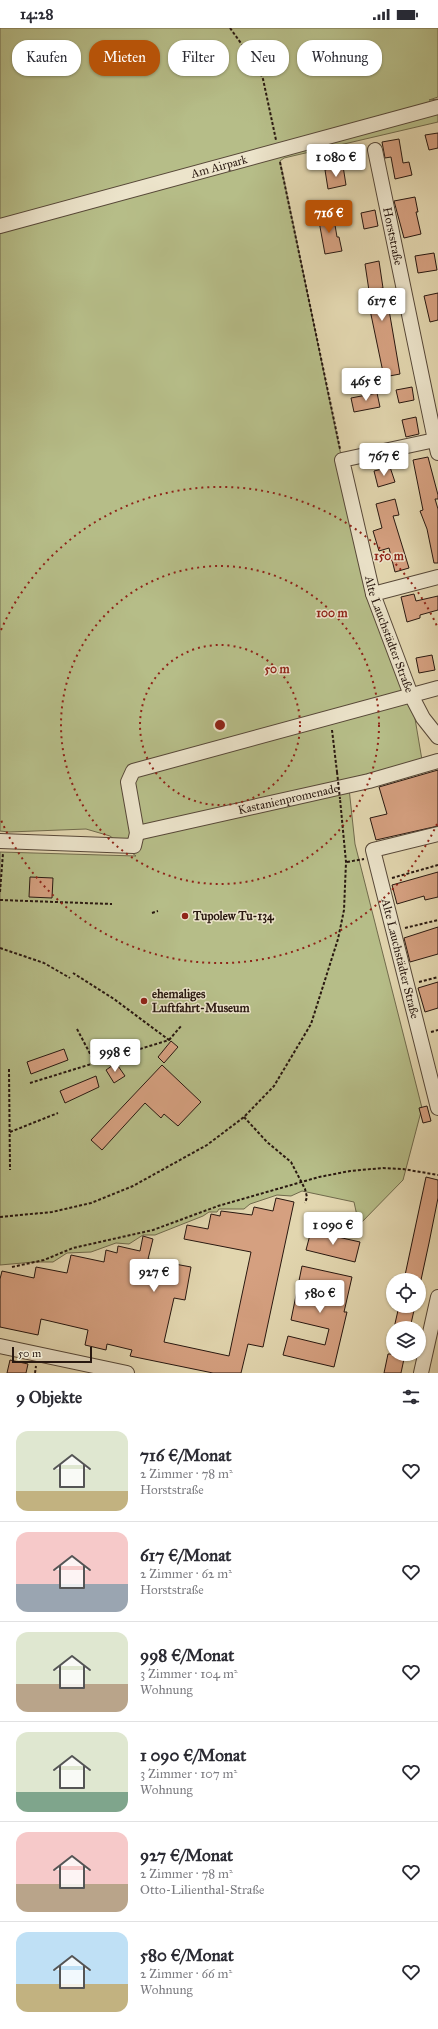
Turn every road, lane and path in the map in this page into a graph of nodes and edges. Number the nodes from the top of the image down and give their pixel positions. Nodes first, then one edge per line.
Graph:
1 (230, 28) edge
2 (438, 107) edge
3 (277, 149) junction
4 (375, 150) dead end
5 (0, 226) edge
6 (437, 446) edge
7 (342, 460) junction
8 (438, 577) edge
9 (374, 594) junction
10 (438, 688) edge
11 (411, 695) junction
12 (330, 717) junction
13 (438, 737) edge
14 (438, 761) edge
15 (137, 833) junction
16 (438, 834) edge
17 (2, 841) edge
18 (375, 857) junction
19 (346, 862) junction
20 (438, 865) edge
21 (381, 881) junction
22 (0, 892) edge
23 (0, 900) edge
24 (112, 904) dead end
25 (158, 911) dead end
26 (152, 913) dead end
27 (438, 920) edge
28 (394, 930) junction
29 (0, 948) edge
30 (73, 973) dead end
31 (438, 977) edge
32 (70, 978) dead end
33 (408, 984) junction
34 (182, 1025) dead end
35 (77, 1029) dead end
36 (169, 1040) junction
37 (95, 1063) junction
38 (9, 1069) dead end
39 (30, 1083) dead end
40 (438, 1108) edge
41 (58, 1113) dead end
42 (244, 1117) junction
43 (10, 1132) junction
44 (10, 1170) dead end
45 (438, 1175) edge
46 (301, 1183) junction
47 (305, 1203) dead end
48 (0, 1217) edge
49 (12, 1267) dead end
50 (438, 1297) edge
51 (0, 1346) edge
52 (127, 1373) edge
53 (421, 1373) edge

1 - 3 path
2 - 3 street, Am Airpark
3 - 5 street, Am Airpark
3 - 7 path
4 - 6 street, Horststraße
6 - 7 street, Horststraße
7 - 9 street, Alte Lauchstädter Straße
8 - 9 street
9 - 11 street, Alte Lauchstädter Straße
10 - 11 street
11 - 12 street
11 - 13 street, Alte Lauchstädter Straße
12 - 15 street
12 - 19 path, bridge
14 - 15 street, Kastanienpromenade
15 - 17 street
16 - 18 street
17 - 22 path
18 - 19 path
18 - 21 street, Alte Lauchstädter Straße
19 - 42 path
20 - 21 path
21 - 28 street, Alte Lauchstädter Straße
23 - 24 path
25 - 26 path
27 - 28 path
28 - 33 street, Alte Lauchstädter Straße
29 - 32 path
30 - 36 path
31 - 33 path
33 - 40 street, Alte Lauchstädter Straße
34 - 36 path
35 - 37 path
36 - 37 path
37 - 39 path
38 - 43 path
41 - 43 path
42 - 46 path
42 - 48 path
43 - 44 path
45 - 46 path
46 - 47 path
46 - 49 path
50 - 53 street
51 - 52 street

